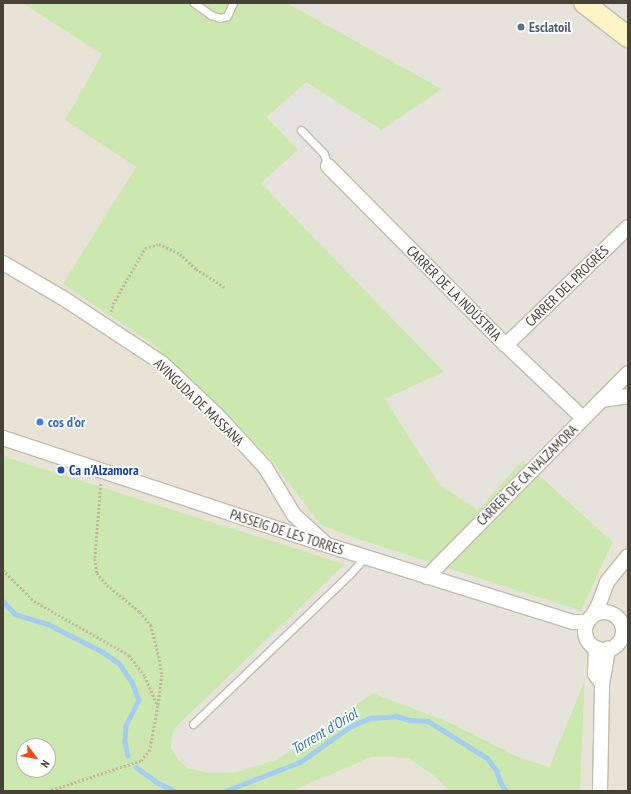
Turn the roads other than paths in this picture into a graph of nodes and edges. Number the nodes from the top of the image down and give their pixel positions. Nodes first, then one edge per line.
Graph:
1 (194, 3) edge
2 (233, 3) edge
3 (584, 3) edge
4 (628, 37) edge
5 (301, 130) dead end
6 (328, 166) joint
7 (628, 227) edge
8 (3, 263) edge
9 (506, 345) junction
10 (628, 373) edge
11 (628, 396) edge
12 (601, 400) junction
13 (583, 418) junction
14 (3, 438) edge
15 (328, 545) junction
16 (628, 556) edge
17 (365, 557) junction
18 (427, 577) junction
19 (603, 593) junction
20 (612, 614) junction
21 (584, 624) junction
22 (625, 631) edge
23 (612, 648) edge
24 (193, 724) dead end
25 (600, 791) edge

1 - 2 lane
3 - 4 main road
5 - 6 lane
6 - 9 street, CARRER DE LA INDÚSTRIA
7 - 9 street, CARRER DEL PROGRÉS
8 - 15 street, AVINGUDA DE MASSANA
9 - 13 street, CARRER DE LA INDÚSTRIA
10 - 12 street, CARRER DE CA N'ALZAMORA
11 - 12 street
12 - 13 street, CARRER DE CA N'ALZAMORA
13 - 18 street, CARRER DE CA N'ALZAMORA
14 - 15 street, PASSEIG DE LES TORRES
15 - 17 street, PASSEIG DE LES TORRES
16 - 19 street
17 - 18 street, PASSEIG DE LES TORRES
17 - 24 lane
18 - 21 street, PASSEIG DE LES TORRES
19 - 20 street
19 - 21 street
20 - 21 street
20 - 22 street
21 - 23 street
22 - 23 street
23 - 25 street

